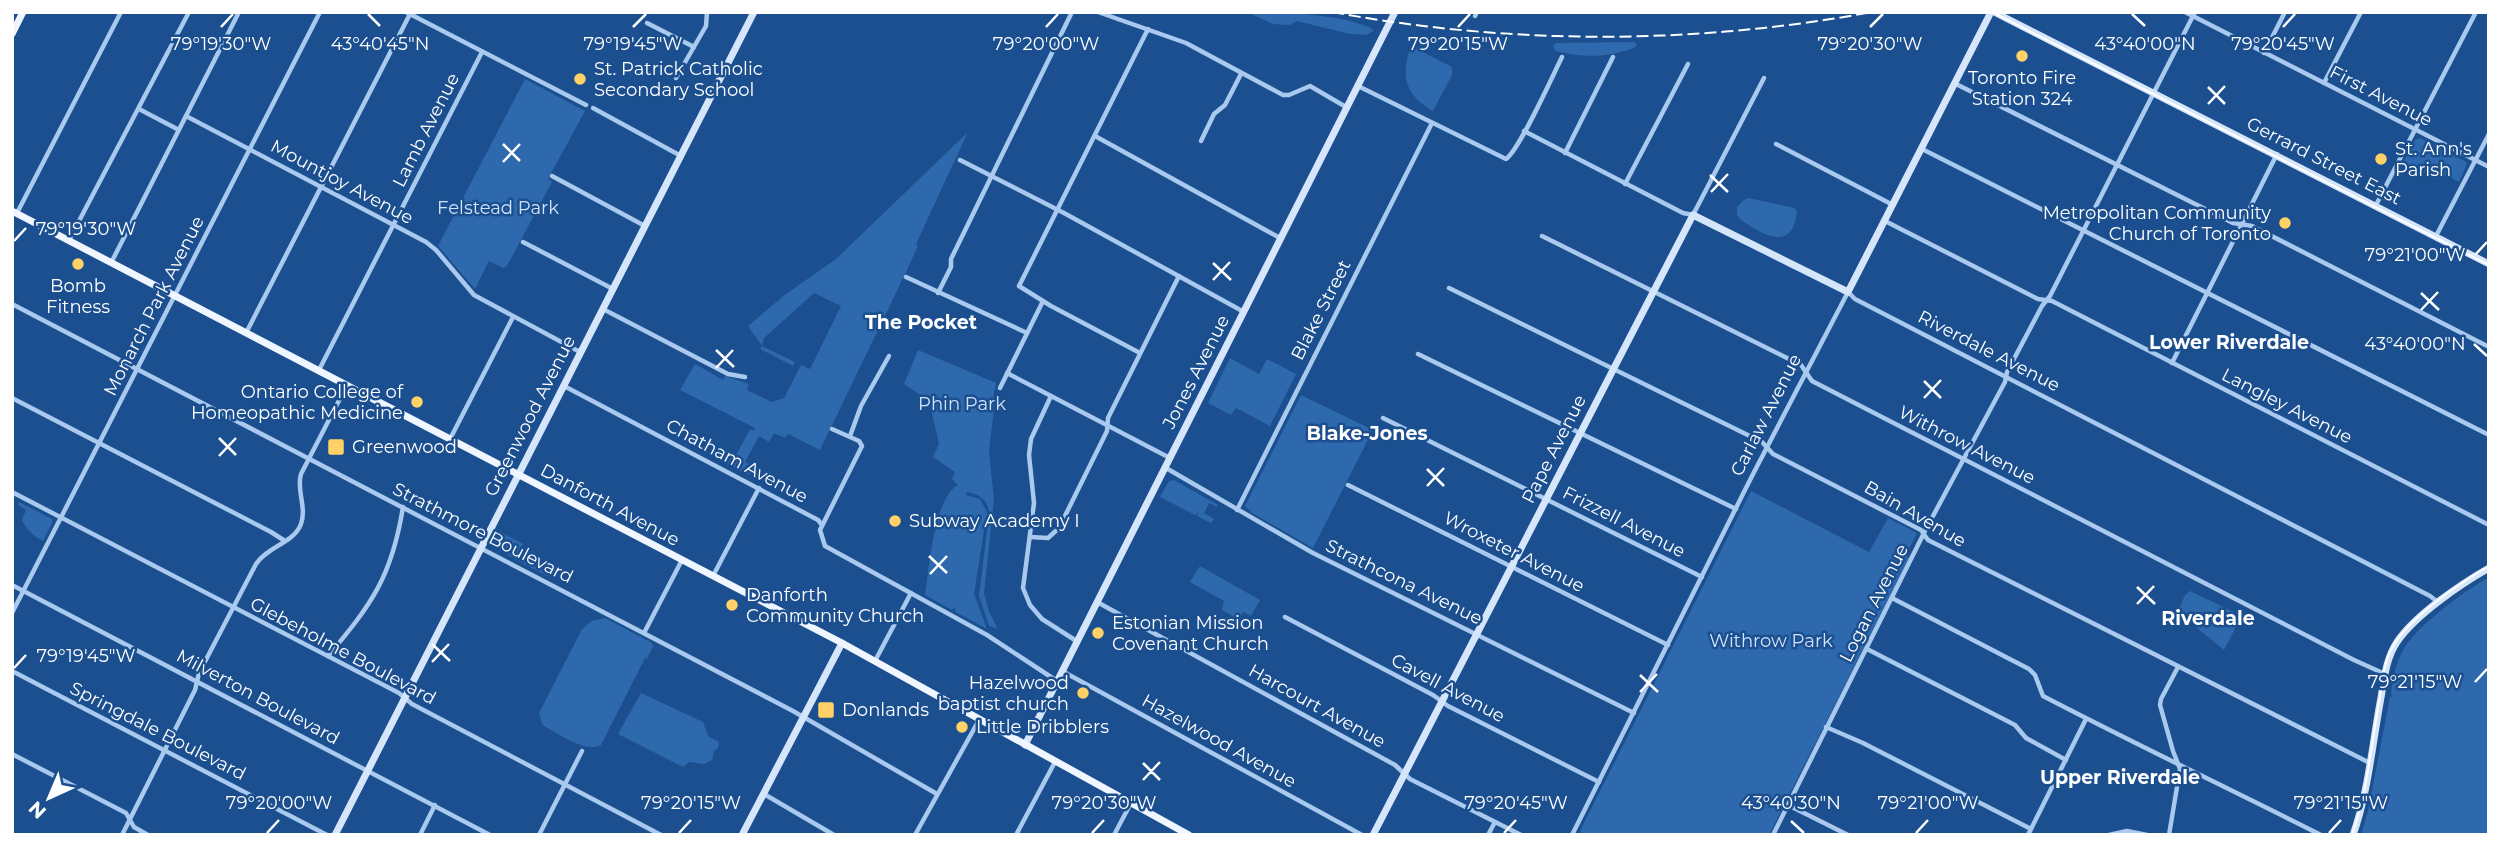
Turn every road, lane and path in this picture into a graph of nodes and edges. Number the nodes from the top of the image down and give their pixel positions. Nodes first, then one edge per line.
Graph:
1 (23, 12) edge
2 (121, 12) edge
3 (190, 12) edge
4 (239, 12) edge
5 (320, 12) edge
6 (706, 12) edge
7 (754, 12) edge
8 (1072, 12) edge
9 (1098, 12) edge
10 (1395, 12) edge
11 (1993, 12) edge
12 (2185, 12) edge
13 (2285, 12) edge
14 (2361, 12) edge
15 (2476, 12) edge
16 (408, 13) edge
17 (2194, 14) edge
18 (647, 23) dead end
19 (1148, 29) junction
20 (12, 34) edge
21 (694, 47) junction
22 (482, 52) junction
23 (2264, 53) junction
24 (1562, 57) dead end
25 (1613, 57) dead end
26 (1688, 64) dead end
27 (1241, 74) junction
28 (676, 78) dead end
29 (1764, 78) dead end
30 (2324, 83) junction
31 (1956, 84) junction
32 (1358, 86) junction
33 (2154, 93) junction
34 (586, 104) dead end
35 (1347, 107) junction
36 (593, 108) dead end
37 (139, 109) junction
38 (186, 116) junction
39 (1432, 123) junction
40 (178, 130) junction
41 (2415, 130) junction
42 (1524, 131) junction
43 (2489, 134) edge
44 (1094, 136) junction
45 (1201, 141) dead end
46 (1776, 144) dead end
47 (250, 149) junction
48 (1922, 149) junction
49 (1565, 153) junction
50 (2277, 154) junction
51 (682, 156) junction
52 (960, 160) dead end
53 (2475, 160) junction
54 (2117, 164) junction
55 (2489, 167) edge
56 (552, 176) dead end
57 (991, 177) junction
58 (1625, 184) junction
59 (321, 186) junction
60 (1893, 205) junction
61 (2376, 205) junction
62 (1056, 210) junction
63 (14, 212) edge
64 (1693, 215) junction
65 (1885, 220) junction
66 (2242, 224) junction
67 (393, 225) junction
68 (645, 226) junction
69 (2083, 231) junction
70 (1542, 236) dead end
71 (2435, 236) junction
72 (1281, 239) junction
73 (69, 240) junction
74 (523, 242) dead end
75 (111, 263) junction
76 (2489, 264) edge
77 (1179, 276) junction
78 (906, 277) dead end
79 (1449, 288) dead end
80 (613, 289) junction
81 (1653, 292) junction
82 (1848, 292) junction
83 (938, 293) junction
84 (2206, 293) junction
85 (175, 296) junction
86 (1043, 301) junction
87 (2046, 301) junction
88 (12, 304) edge
89 (603, 309) junction
90 (1244, 312) junction
91 (513, 317) junction
92 (246, 333) junction
93 (1027, 333) junction
94 (2489, 347) edge
95 (580, 352) junction
96 (1140, 353) junction
97 (1418, 354) dead end
98 (890, 356) dead end
99 (2172, 363) junction
100 (138, 369) junction
101 (1613, 369) junction
102 (319, 370) junction
103 (1806, 371) junction
104 (1007, 373) junction
105 (745, 377) dead end
106 (2006, 378) junction
107 (347, 385) junction
108 (563, 385) junction
109 (1000, 388) dead end
110 (1051, 396) junction
111 (12, 398) edge
112 (1383, 418) dead end
113 (1107, 425) junction
114 (832, 429) dead end
115 (1580, 433) junction
116 (2489, 435) edge
117 (850, 436) junction
118 (450, 439) junction
119 (99, 443) junction
120 (1768, 447) junction
121 (1170, 458) junction
122 (1963, 458) junction
123 (309, 459) junction
124 (1166, 468) junction
125 (518, 474) junction
126 (1348, 485) dead end
127 (759, 488) junction
128 (12, 492) edge
129 (1546, 499) junction
130 (402, 507) junction
131 (1736, 509) junction
132 (1237, 510) junction
133 (61, 517) junction
134 (822, 525) junction
135 (2489, 525) edge
136 (1924, 535) junction
137 (1030, 537) junction
138 (285, 541) junction
139 (481, 547) junction
140 (682, 560) junction
141 (1512, 566) junction
142 (2489, 568) edge
143 (713, 576) junction
144 (1702, 577) junction
145 (12, 585) edge
146 (23, 591) junction
147 (911, 593) junction
148 (1892, 598) junction
149 (1097, 602) junction
150 (2439, 603) junction
151 (233, 608) junction
152 (12, 613) edge
153 (1285, 617) dead end
154 (644, 633) junction
155 (1476, 634) junction
156 (1078, 642) junction
157 (842, 643) junction
158 (1668, 645) junction
159 (1867, 649) junction
160 (328, 656) junction
161 (875, 662) junction
162 (2178, 667) junction
163 (12, 671) edge
164 (1062, 671) junction
165 (2385, 674) junction
166 (197, 681) junction
167 (1058, 681) junction
168 (405, 697) junction
169 (1442, 702) junction
170 (1634, 713) junction
171 (803, 718) junction
172 (2087, 719) junction
173 (979, 720) junction
174 (1826, 727) junction
175 (1025, 745) junction
176 (165, 751) junction
177 (582, 751) dead end
178 (12, 754) edge
179 (2066, 760) junction
180 (1055, 762) junction
181 (2370, 763) junction
182 (2179, 765) junction
183 (368, 770) junction
184 (1405, 773) junction
185 (1599, 782) junction
186 (565, 785) junction
187 (764, 794) junction
188 (937, 794) junction
189 (1131, 803) junction
190 (435, 805) junction
191 (1788, 805) junction
192 (130, 820) junction
193 (1494, 822) junction
194 (2030, 832) edge
195 (122, 835) edge
196 (148, 835) edge
197 (327, 835) edge
198 (335, 835) edge
199 (420, 835) edge
200 (491, 835) edge
201 (539, 835) edge
202 (661, 835) edge
203 (742, 835) edge
204 (834, 835) edge
205 (915, 835) edge
206 (1016, 835) edge
207 (1114, 835) edge
208 (1189, 835) edge
209 (1362, 835) edge
210 (1373, 835) edge
211 (1488, 835) edge
212 (1521, 835) edge
213 (1573, 835) edge
214 (1773, 835) edge
215 (1848, 835) edge
216 (2109, 835) edge
217 (2147, 835) edge
218 (2169, 835) edge
219 (2321, 835) edge
220 (2353, 835) edge

1 - 20 main road
2 - 63 street
3 - 37 street
4 - 38 street
5 - 47 street, Monarch Park Avenue
6 - 21 street
7 - 51 main road, Greenwood Avenue
8 - 57 street
9 - 19 street
10 - 32 main road, Jones Avenue
11 - 31 main road, Carlaw Avenue
11 - 33 main road, Gerrard Street East
12 - 17 street, First Avenue
13 - 23 street
14 - 30 street
15 - 41 street
16 - 22 street
16 - 59 street
17 - 23 street, First Avenue
17 - 33 street, Logan Avenue
18 - 21 street
19 - 27 street
19 - 44 street
21 - 28 street
22 - 34 street
22 - 67 street, Lamb Avenue
23 - 30 street, First Avenue
24 - 42 street
25 - 49 street
26 - 58 street
27 - 35 street
27 - 45 street
29 - 64 street, Pape Avenue
30 - 41 street, First Avenue
31 - 48 main road, Carlaw Avenue
31 - 54 street
32 - 35 main road, Jones Avenue
32 - 39 street
33 - 50 main road, Gerrard Street East
33 - 54 street, Logan Avenue
35 - 72 main road, Jones Avenue
36 - 51 street
37 - 40 street
37 - 73 street
38 - 40 street
38 - 47 street, Mountjoy Avenue
39 - 42 street
39 - 132 street, Blake Street
40 - 75 street
41 - 53 street, First Avenue
41 - 61 street
42 - 49 street, Riverdale Avenue
43 - 53 street
44 - 62 street
44 - 72 street
46 - 60 street
47 - 59 street, Mountjoy Avenue
47 - 85 street, Monarch Park Avenue
48 - 60 main road, Carlaw Avenue
48 - 69 street
49 - 58 street, Riverdale Avenue
50 - 61 main road, Gerrard Street East
50 - 66 street
51 - 68 main road, Greenwood Avenue
52 - 57 street
53 - 55 street, First Avenue
53 - 71 street
54 - 66 street
54 - 69 street, Logan Avenue
56 - 68 street
57 - 62 street
57 - 83 street
58 - 64 street, Riverdale Avenue
59 - 67 street, Mountjoy Avenue
59 - 92 street
60 - 65 main road, Carlaw Avenue
61 - 71 main road, Gerrard Street East
62 - 77 street
62 - 86 street
63 - 73 main road, Danforth Avenue
64 - 81 main road, Pape Avenue
64 - 82 main road, Riverdale Avenue
65 - 82 main road, Carlaw Avenue
65 - 87 street, Langley Avenue
66 - 84 street
66 - 94 street
67 - 91 street, Mountjoy Avenue
67 - 102 street, Lamb Avenue
68 - 80 main road, Greenwood Avenue
69 - 84 street
69 - 87 street, Logan Avenue
70 - 81 street, Withrow Avenue
71 - 76 main road, Gerrard Street East
72 - 90 main road, Jones Avenue
73 - 75 main road, Danforth Avenue
74 - 80 street
75 - 85 main road, Danforth Avenue
77 - 90 street
77 - 96 street
78 - 83 street
79 - 101 street, Bain Avenue
80 - 89 main road, Greenwood Avenue
81 - 101 main road, Pape Avenue
81 - 103 street, Withrow Avenue
82 - 103 street, Carlaw Avenue
82 - 106 street, Riverdale Avenue
83 - 93 street
84 - 99 street
84 - 116 street
85 - 92 main road, Danforth Avenue
85 - 100 street, Monarch Park Avenue
86 - 93 street
86 - 96 street
87 - 99 street, Langley Avenue
87 - 106 street, Logan Avenue
88 - 100 street, Strathmore Boulevard
89 - 95 main road, Greenwood Avenue
89 - 105 street
90 - 121 main road, Jones Avenue
91 - 95 street, Mountjoy Avenue
91 - 118 street
92 - 102 main road, Danforth Avenue
93 - 104 street
95 - 108 main road, Greenwood Avenue
96 - 113 street
97 - 115 street
98 - 117 street
99 - 135 street, Langley Avenue
100 - 119 street, Monarch Park Avenue
100 - 123 street, Strathmore Boulevard
101 - 115 main road, Pape Avenue
101 - 120 street, Bain Avenue
102 - 107 main road, Danforth Avenue
103 - 120 street, Carlaw Avenue
103 - 122 street, Withrow Avenue
104 - 109 street
104 - 110 street
106 - 122 street, Logan Avenue
106 - 150 street, Riverdale Avenue
107 - 118 main road, Danforth Avenue
107 - 123 street
108 - 125 main road, Greenwood Avenue
108 - 127 street, Chatham Avenue
110 - 113 street
110 - 137 street
111 - 119 street
112 - 129 street, Frizzell Avenue
113 - 121 street
113 - 137 street
114 - 117 street
115 - 129 main road, Pape Avenue
115 - 131 street
117 - 134 street
118 - 125 main road, Danforth Avenue
119 - 133 street, Monarch Park Avenue
119 - 138 street
120 - 131 street, Carlaw Avenue
120 - 136 street, Bain Avenue
121 - 124 main road, Jones Avenue
122 - 136 street, Logan Avenue
122 - 165 street, Withrow Avenue
123 - 130 street, Strathmore Boulevard
123 - 138 street
124 - 132 street, Strathcona Avenue
124 - 149 main road, Jones Avenue
125 - 139 main road, Greenwood Avenue
125 - 140 main road, Danforth Avenue
126 - 141 street, Wroxeter Avenue
127 - 134 street, Chatham Avenue
127 - 143 street
128 - 133 street, Glebeholme Boulevard
129 - 141 main road, Pape Avenue
129 - 144 street, Frizzell Avenue
130 - 139 street, Strathmore Boulevard
130 - 160 street
131 - 144 street, Carlaw Avenue
132 - 155 street, Strathcona Avenue
133 - 146 street, Monarch Park Avenue
133 - 151 street, Glebeholme Boulevard
134 - 147 street, Chatham Avenue
136 - 148 street, Logan Avenue
136 - 162 street, Bain Avenue
137 - 156 street
138 - 151 street
139 - 154 street, Strathmore Boulevard
139 - 168 main road, Greenwood Avenue
140 - 143 main road, Danforth Avenue
140 - 154 street
141 - 155 main road, Pape Avenue
141 - 158 street, Wroxeter Avenue
142 - 150 main road
143 - 157 main road, Danforth Avenue
144 - 158 street, Carlaw Avenue
145 - 146 street, Milverton Boulevard
146 - 152 street, Monarch Park Avenue
146 - 166 street, Milverton Boulevard
147 - 161 street
147 - 167 street, Chatham Avenue
148 - 159 street, Logan Avenue
148 - 172 street
149 - 156 main road, Jones Avenue
149 - 184 street, Harcourt Avenue
150 - 165 main road
151 - 160 street, Glebeholme Boulevard
151 - 166 street
153 - 169 street, Cavell Avenue
154 - 171 street, Strathmore Boulevard
155 - 169 main road, Pape Avenue
155 - 170 street, Strathcona Avenue
156 - 164 main road, Jones Avenue
157 - 161 main road, Danforth Avenue
157 - 171 main road
158 - 170 street, Carlaw Avenue
159 - 174 street, Logan Avenue
159 - 179 street
160 - 168 street, Glebeholme Boulevard
161 - 173 main road, Danforth Avenue
162 - 181 street, Bain Avenue
162 - 182 street
163 - 176 street, Springdale Boulevard
164 - 167 main road, Jones Avenue
164 - 209 street, Hazelwood Avenue
165 - 181 main road
166 - 176 street
166 - 183 street, Milverton Boulevard
167 - 175 main road, Jones Avenue
168 - 183 main road, Greenwood Avenue
168 - 186 street, Glebeholme Boulevard
169 - 184 main road, Pape Avenue
169 - 185 street, Cavell Avenue
170 - 185 street, Carlaw Avenue
171 - 187 main road
171 - 188 street, Strathmore Boulevard
172 - 179 street
172 - 182 street
173 - 175 main road, Danforth Avenue
173 - 188 street
174 - 191 street, Logan Avenue
174 - 194 street
175 - 180 main road, Danforth Avenue
176 - 192 street
176 - 197 street, Springdale Boulevard
177 - 186 street
178 - 192 street
179 - 194 street
180 - 189 main road, Danforth Avenue
180 - 206 street
181 - 220 main road
182 - 218 street
182 - 219 street
183 - 190 street, Milverton Boulevard
183 - 198 main road, Greenwood Avenue
184 - 193 street, Harcourt Avenue
184 - 210 main road, Pape Avenue
185 - 213 street, Carlaw Avenue
186 - 201 street
186 - 202 street, Glebeholme Boulevard
187 - 203 main road
187 - 204 street
188 - 205 street
189 - 207 street
189 - 208 main road, Danforth Avenue
190 - 199 street
190 - 200 street, Milverton Boulevard
191 - 214 street, Logan Avenue
191 - 215 street
192 - 195 street
192 - 196 street
193 - 211 street
193 - 212 street, Harcourt Avenue
216 - 217 street

